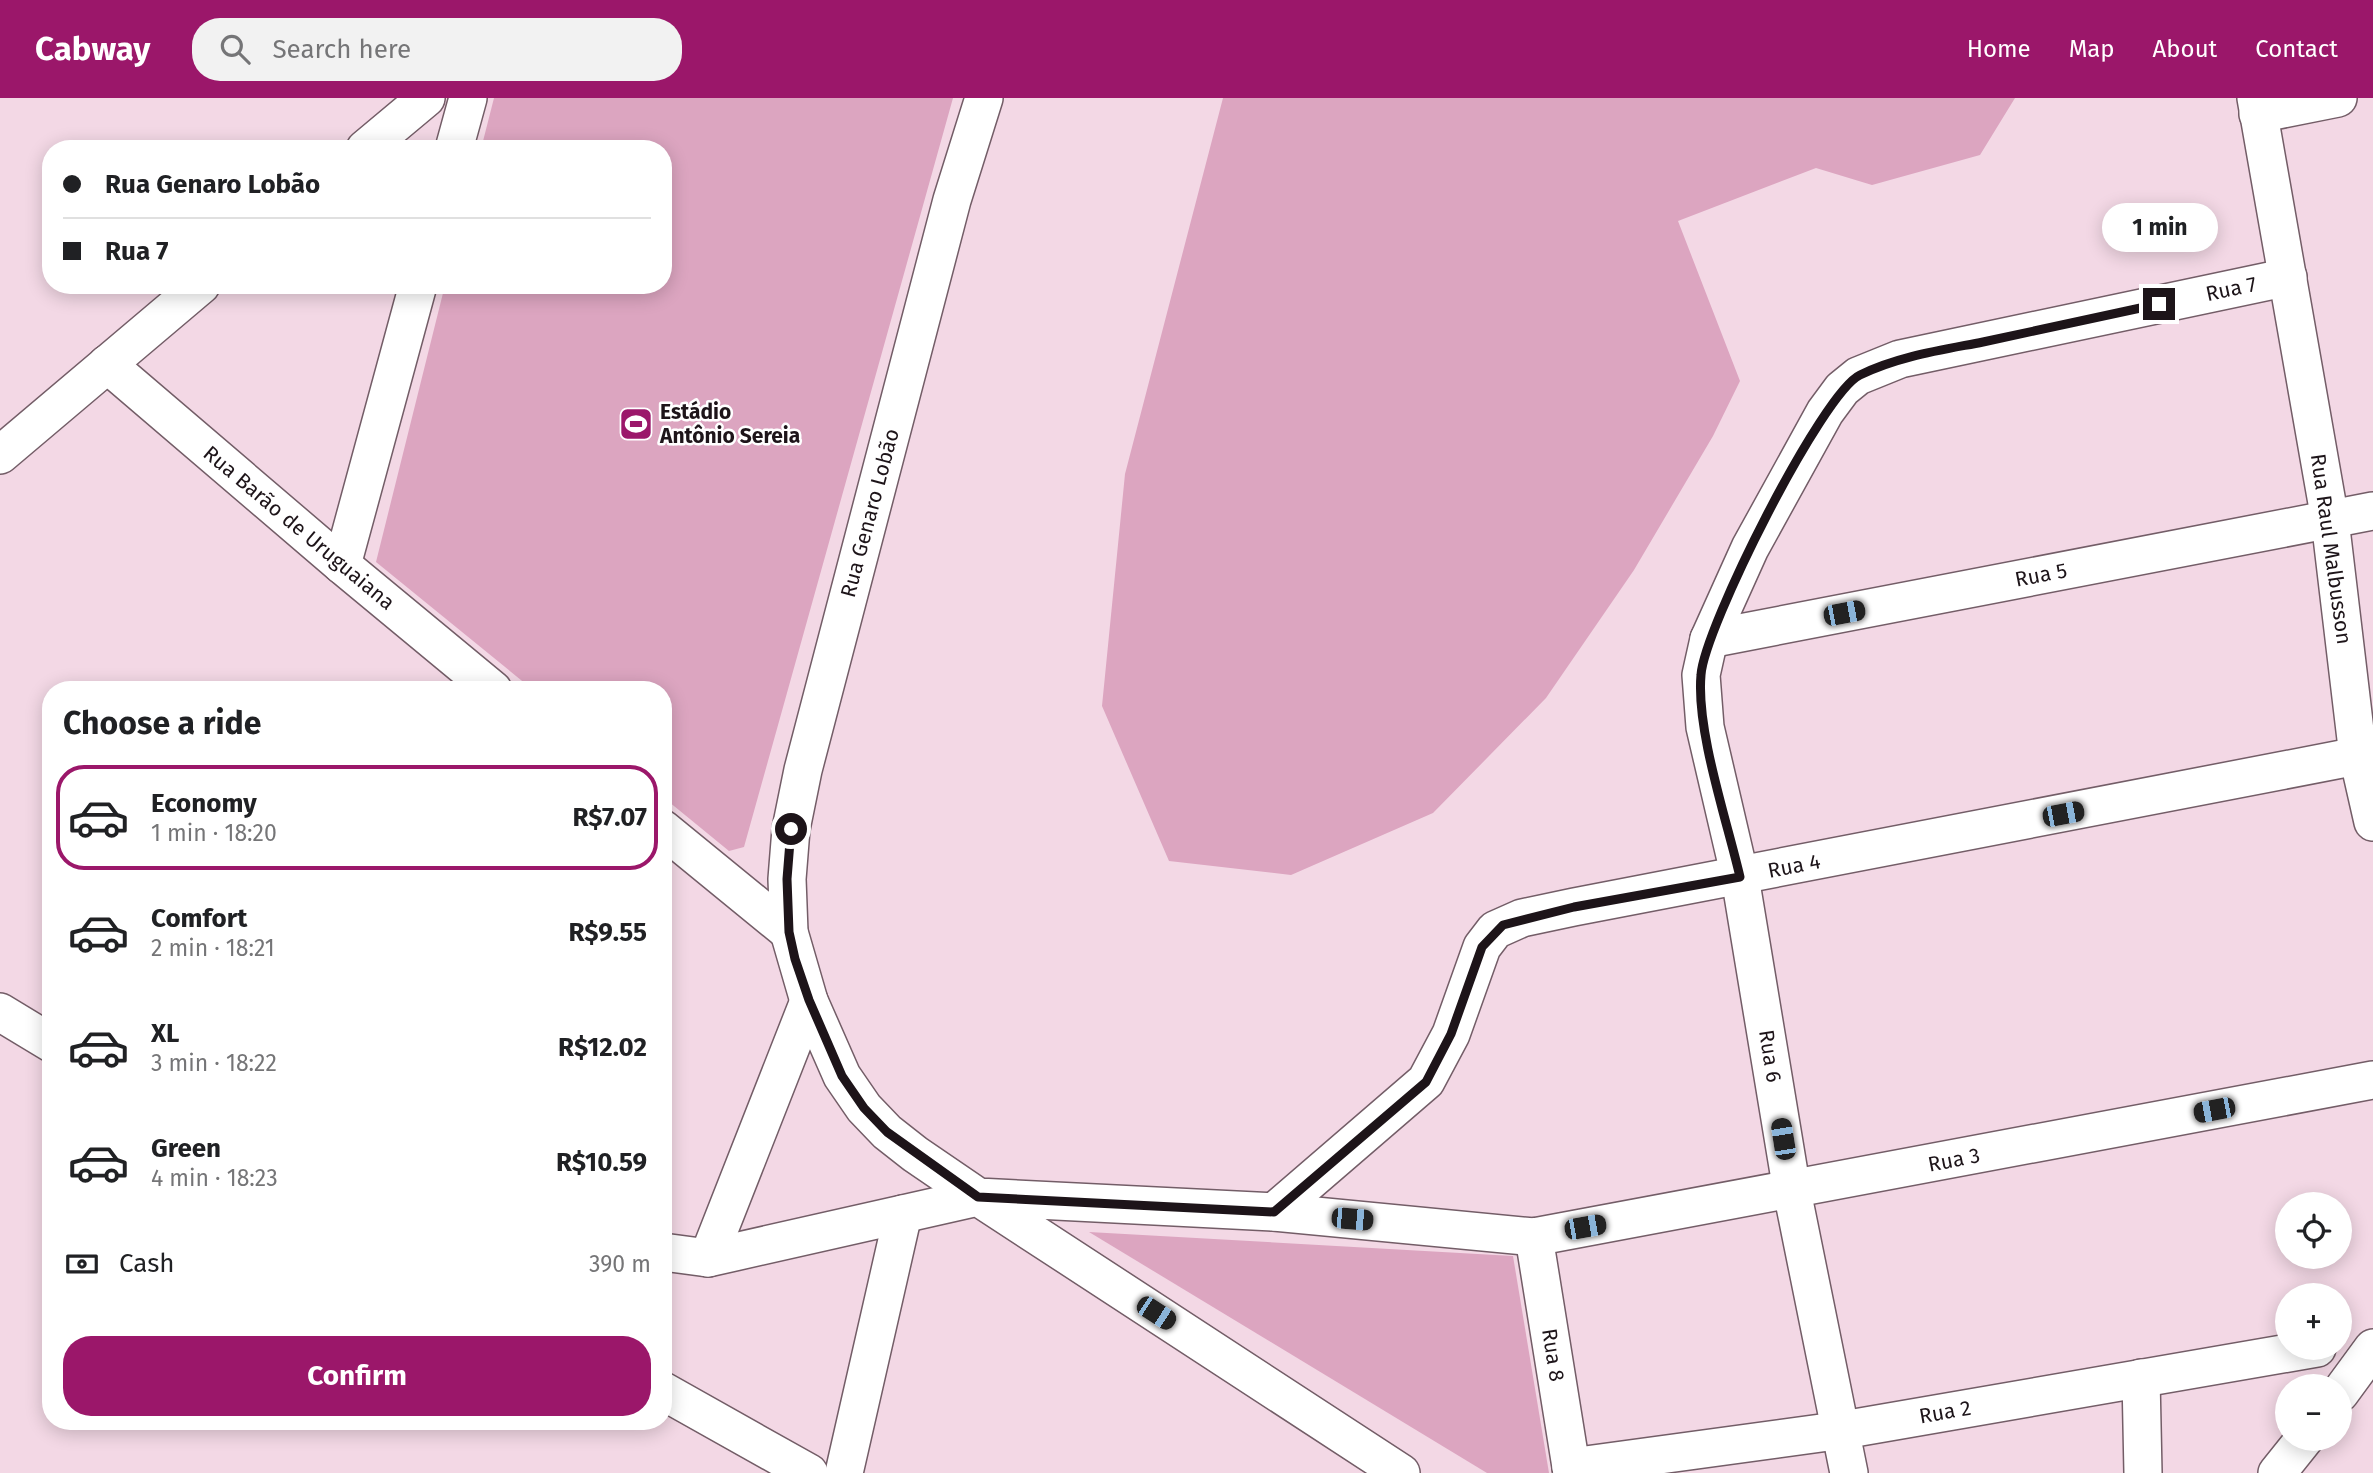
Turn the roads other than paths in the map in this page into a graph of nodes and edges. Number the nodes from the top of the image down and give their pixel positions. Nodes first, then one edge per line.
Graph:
1 (426, 98) edge
2 (468, 98) edge
3 (984, 98) edge
4 (2338, 98) edge
5 (2257, 106) edge
6 (376, 140) edge
7 (456, 140) edge
8 (2288, 277) junction
9 (190, 294) edge
10 (416, 294) edge
11 (107, 364) junction
12 (0, 455) edge
13 (2373, 511) edge
14 (2330, 520) junction
15 (342, 565) junction
16 (1709, 639) junction
17 (482, 681) edge
18 (2366, 755) edge
19 (2373, 822) edge
20 (672, 836) edge
21 (1740, 877) junction
22 (789, 932) junction
23 (809, 1000) junction
24 (0, 1012) edge
25 (42, 1038) edge
26 (2373, 1080) edge
27 (1792, 1191) junction
28 (978, 1197) junction
29 (1274, 1212) junction
30 (903, 1214) junction
31 (1534, 1237) junction
32 (672, 1253) edge
33 (708, 1258) junction
34 (2373, 1338) edge
35 (2352, 1342) edge
36 (2373, 1348) edge
37 (2275, 1355) edge
38 (2352, 1377) edge
39 (2141, 1378) junction
40 (672, 1396) edge
41 (1843, 1430) junction
42 (2295, 1451) edge
43 (1571, 1470) edge
44 (809, 1473) edge
45 (844, 1473) edge
46 (1401, 1473) edge
47 (1849, 1473) edge
48 (2143, 1473) edge
49 (2277, 1473) edge

1 - 6 street
2 - 7 street
3 - 22 street, Rua Genaro Lobão
4 - 5 street
5 - 8 street, Rua Raul Malbusson
8 - 14 street, Rua Raul Malbusson
8 - 16 street, Rua 7
9 - 11 street
10 - 15 street
11 - 12 street
11 - 15 street, Rua Barão de Uruguaiana
13 - 14 street, Rua 5
14 - 16 street, Rua 5
14 - 18 street, Rua Raul Malbusson
15 - 17 street, Rua Barão de Uruguaiana
16 - 21 street, Rua 6
18 - 19 street, Rua Raul Malbusson
18 - 21 street, Rua 4
20 - 22 street
21 - 27 street, Rua 6
21 - 29 street, Rua 4
22 - 23 street, Rua Genaro Lobão
23 - 28 street, Rua Genaro Lobão
23 - 33 street
24 - 25 street
26 - 27 street, Rua 3
27 - 31 street, Rua 3
27 - 41 street, Rua 6
28 - 29 street, Rua 3
28 - 30 street, Rua 3
28 - 46 street, Rua Genaro Lobão
29 - 31 street, Rua 3
30 - 33 street, Rua 3
30 - 45 street
31 - 43 street, Rua 8
32 - 33 street
34 - 35 street
36 - 38 street
37 - 39 street, Rua 2
39 - 41 street, Rua 2
39 - 48 street
40 - 44 street
41 - 43 street, Rua 2
41 - 47 street, Rua 6
42 - 49 street

